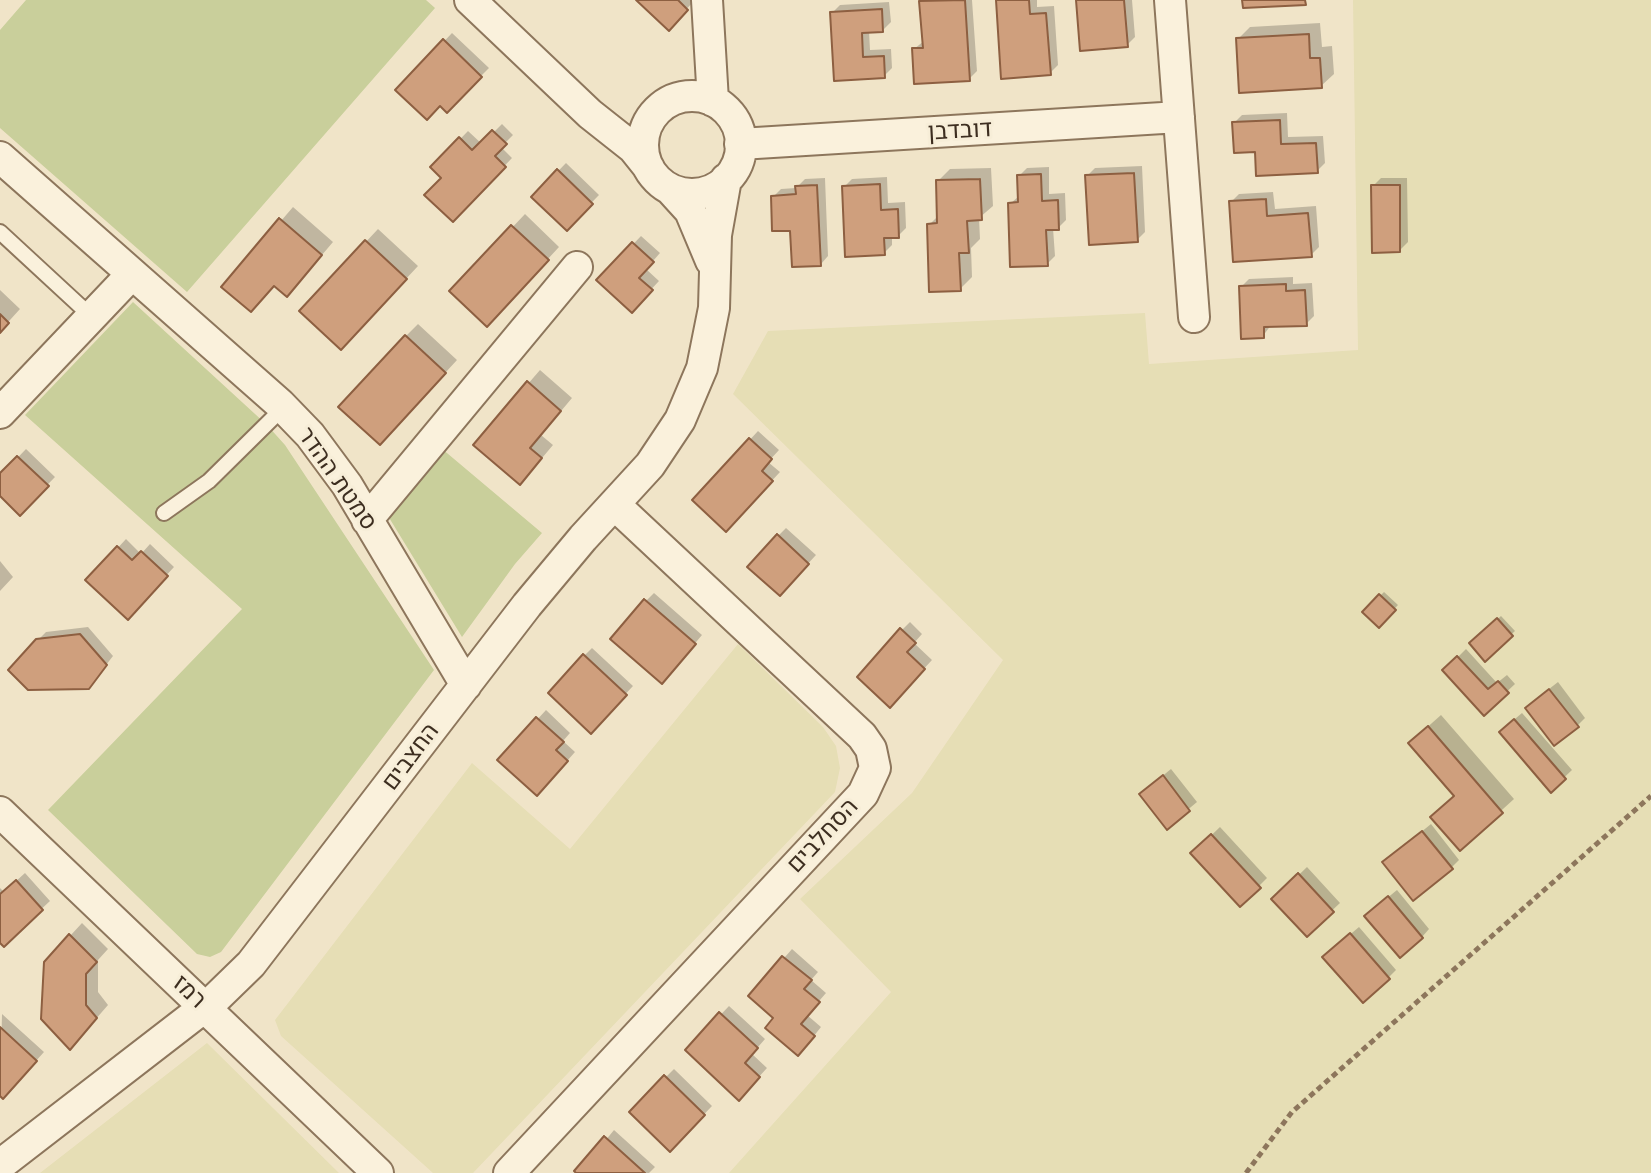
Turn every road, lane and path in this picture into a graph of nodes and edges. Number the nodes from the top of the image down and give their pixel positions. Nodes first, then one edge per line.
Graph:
1 (470, 0) edge
2 (707, 0) edge
3 (1170, 0) edge
4 (576, 101) junction
5 (713, 101) junction
6 (657, 111) junction
7 (1179, 117) junction
8 (740, 144) junction
9 (0, 157) edge
10 (660, 178) junction
11 (726, 179) junction
12 (0, 232) edge
13 (577, 267) dead end
14 (132, 274) junction
15 (715, 275) junction
16 (92, 317) junction
17 (1194, 317) dead end
18 (284, 407) junction
19 (0, 413) edge
20 (615, 505) junction
21 (164, 513) dead end
22 (367, 520) junction
23 (466, 685) junction
24 (1651, 796) edge
25 (0, 812) edge
26 (205, 1006) junction
27 (0, 1165) edge
28 (378, 1173) edge
29 (509, 1173) edge
30 (1246, 1173) edge

1 - 4 street, החצבים
2 - 5 street
3 - 7 street
4 - 6 street
4 - 10 street, החצבים
5 - 6 street
5 - 8 street
6 - 10 street
7 - 8 street, דובדבן
7 - 17 street
8 - 11 street
9 - 14 street, סמטת ההדר
10 - 11 street
10 - 15 street, החצבים
11 - 15 street, החצבים
12 - 16 lane
13 - 22 street
14 - 16 street
14 - 18 street, סמטת ההדר
15 - 20 street, החצבים
16 - 19 street
18 - 21 lane
18 - 22 street, סמטת ההדר
20 - 23 street, החצבים
20 - 29 street, הסחלבים
22 - 23 street, סמטת ההדר
23 - 26 street, החצבים
24 - 30 path
25 - 26 street, רמז
26 - 27 street, החצבים
26 - 28 street, רמז

